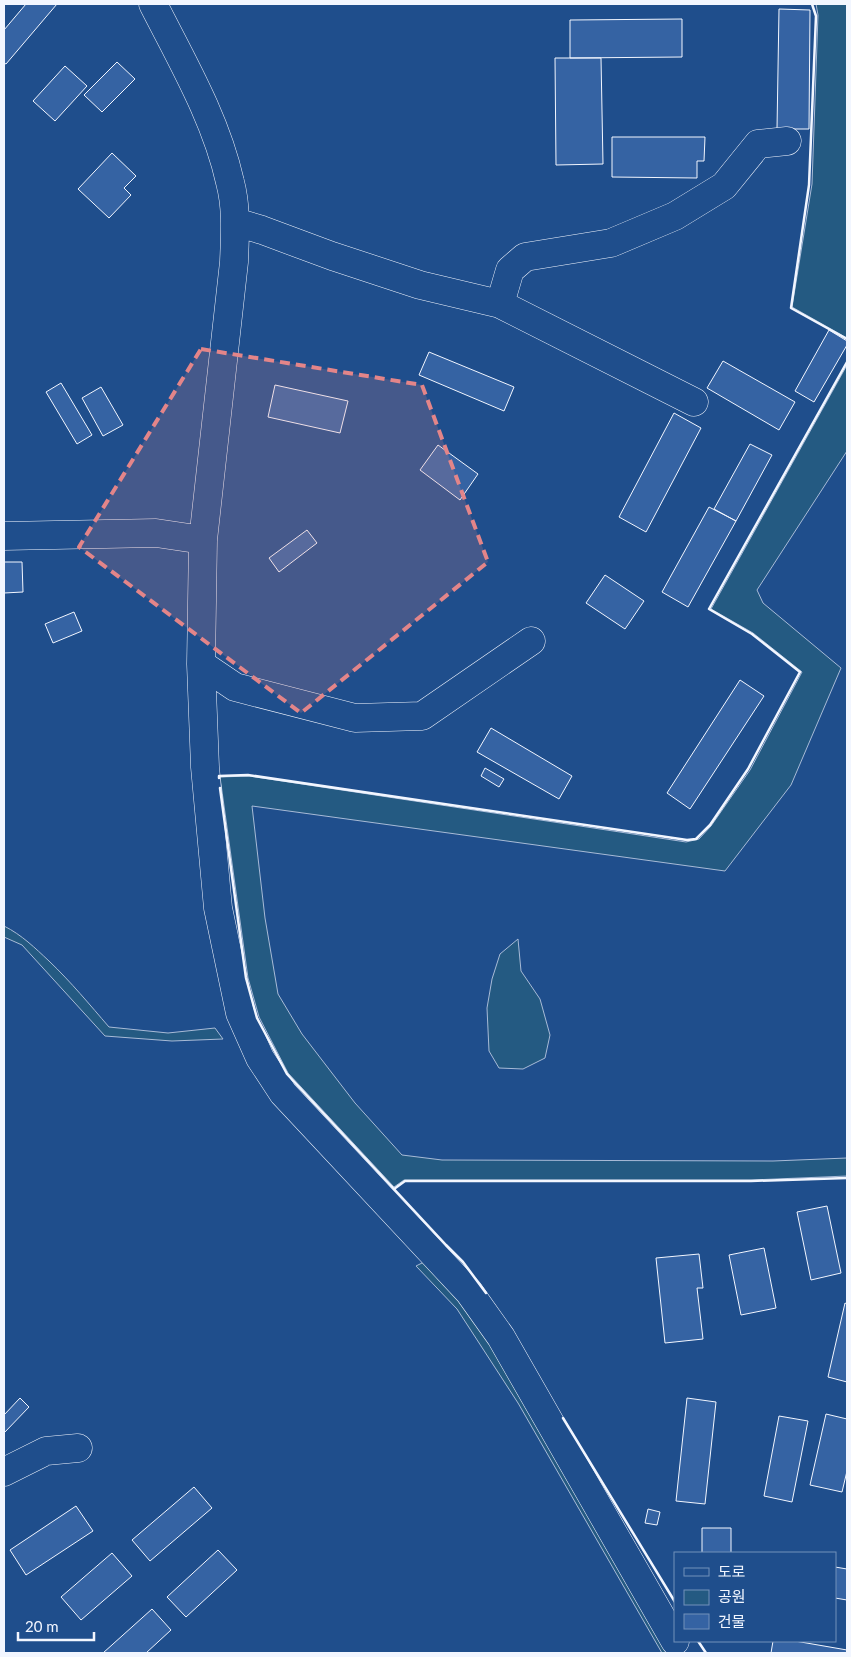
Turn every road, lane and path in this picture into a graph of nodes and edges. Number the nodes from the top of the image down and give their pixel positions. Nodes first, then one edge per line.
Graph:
1 (153, 4) edge
2 (787, 141) dead end
3 (236, 222) junction
4 (500, 304) junction
5 (694, 402) dead end
6 (4, 536) edge
7 (203, 540) junction
8 (531, 641) dead end
9 (201, 664) junction
10 (78, 1448) dead end
11 (4, 1472) edge
12 (674, 1639) edge
13 (676, 1642) edge
14 (682, 1653) edge

1 - 3 street
2 - 4 street
3 - 4 street
3 - 7 street
4 - 5 street
6 - 7 street
7 - 9 street
8 - 9 street
9 - 12 street
10 - 11 street
13 - 14 street

